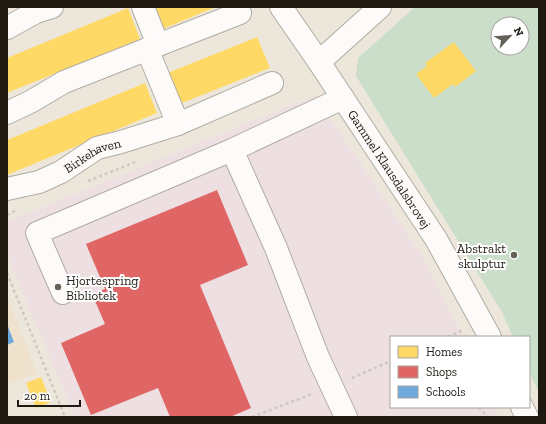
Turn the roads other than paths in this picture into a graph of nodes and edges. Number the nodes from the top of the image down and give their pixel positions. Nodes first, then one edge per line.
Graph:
1 (52, 7) edge
2 (143, 7) edge
3 (281, 7) edge
4 (380, 7) edge
5 (240, 13) dead end
6 (7, 28) edge
7 (152, 47) junction
8 (319, 62) junction
9 (272, 83) dead end
10 (343, 98) junction
11 (7, 113) edge
12 (178, 124) junction
13 (232, 150) junction
14 (7, 189) edge
15 (63, 293) dead end
16 (489, 336) edge
17 (522, 408) edge
18 (346, 417) edge
19 (527, 417) edge

1 - 6 street
2 - 7 street
3 - 8 street, Gammel Klausdalsbrovej
4 - 8 street
5 - 7 street
7 - 11 street
7 - 12 street
8 - 10 street, Gammel Klausdalsbrovej
9 - 12 street, Birkehaven
10 - 13 street
10 - 16 street, Gammel Klausdalsbrovej
12 - 14 street, Birkehaven
13 - 15 street
13 - 18 street
17 - 19 street

